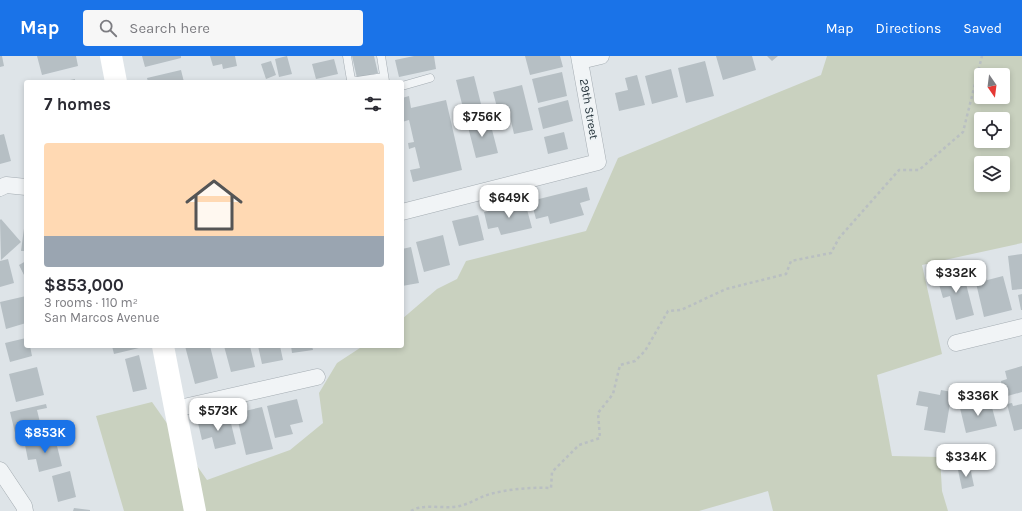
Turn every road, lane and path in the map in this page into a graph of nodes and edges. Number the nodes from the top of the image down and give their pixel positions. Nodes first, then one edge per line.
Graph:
1 (111, 56) edge
2 (347, 56) edge
3 (381, 56) edge
4 (601, 56) edge
5 (982, 56) edge
6 (580, 58) edge
7 (430, 78) dead end
8 (116, 80) edge
9 (352, 80) edge
10 (385, 80) edge
11 (404, 85) edge
12 (24, 187) edge
13 (0, 188) edge
14 (404, 211) edge
15 (1022, 327) edge
16 (956, 343) dead end
17 (163, 348) edge
18 (317, 377) dead end
19 (175, 409) junction
20 (0, 470) edge
21 (25, 511) edge
22 (195, 511) edge
23 (411, 511) edge

1 - 8 main road
2 - 9 lane
3 - 10 lane
4 - 6 street
5 - 23 path
6 - 14 street, 29th Street
7 - 11 lane
12 - 13 street
15 - 16 street
17 - 19 main road
18 - 19 street
19 - 22 main road
20 - 21 street

